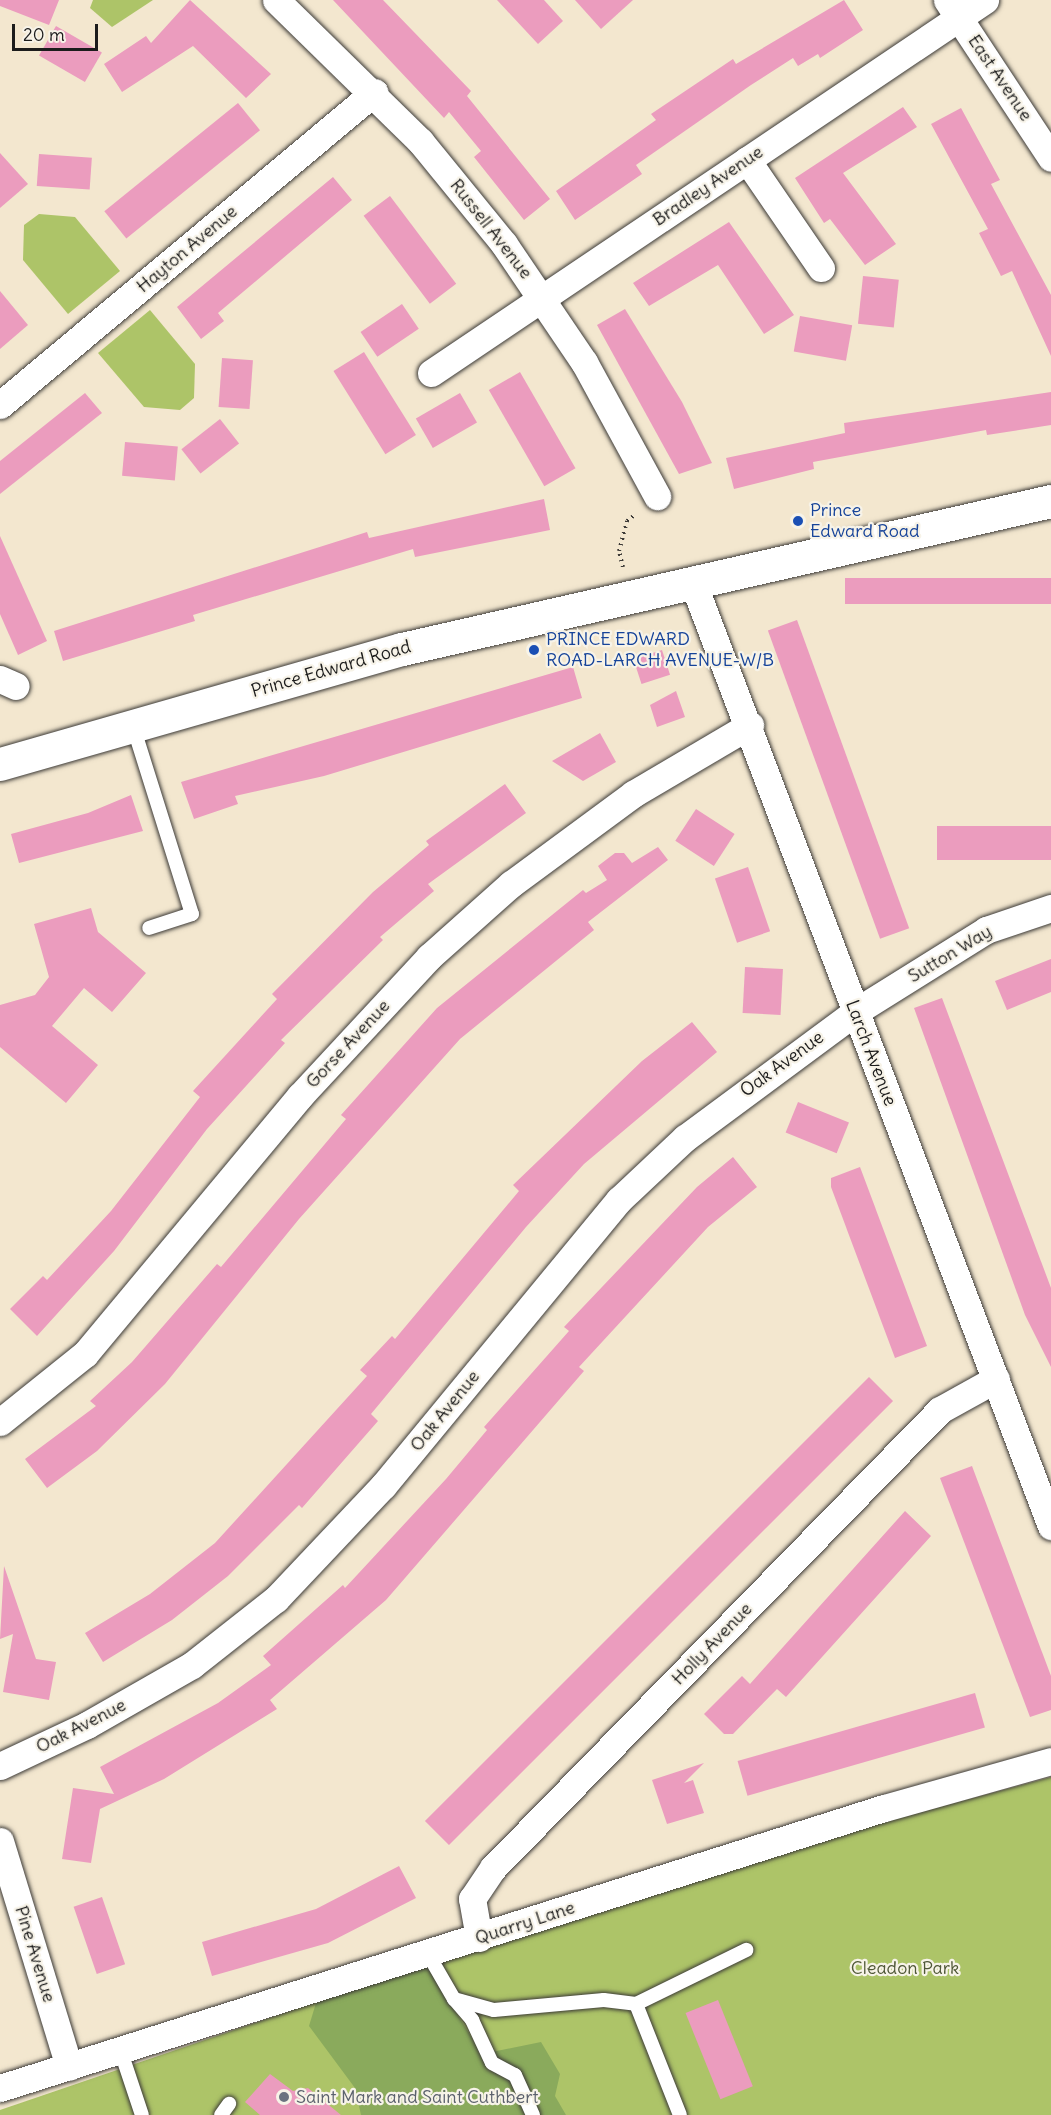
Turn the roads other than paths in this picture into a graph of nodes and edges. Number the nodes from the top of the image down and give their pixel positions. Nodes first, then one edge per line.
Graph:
1 (276, 0) edge
2 (985, 0) edge
3 (953, 8) edge
4 (374, 92) junction
5 (1051, 158) edge
6 (747, 160) junction
7 (821, 268) dead end
8 (543, 298) junction
9 (431, 373) dead end
10 (0, 405) edge
11 (657, 496) road end
12 (1051, 501) edge
13 (692, 580) junction
14 (750, 725) junction
15 (133, 726) junction
16 (0, 764) edge
17 (1051, 908) edge
18 (148, 928) dead end
19 (855, 1012) junction
20 (996, 1379) junction
21 (0, 1422) edge
22 (1051, 1526) edge
23 (1051, 1761) edge
24 (0, 1766) edge
25 (0, 1840) edge
26 (478, 1938) junction
27 (746, 1950) dead end
28 (428, 1954) junction
29 (454, 1999) junction
30 (636, 2004) junction
31 (121, 2052) junction
32 (69, 2067) junction
33 (0, 2088) edge
34 (141, 2115) edge
35 (533, 2115) edge
36 (680, 2115) edge

1 - 4 street, Russell Avenue
2 - 3 street, Bradley Avenue
3 - 5 street, East Avenue
3 - 6 street, Bradley Avenue
4 - 8 street, Russell Avenue
4 - 10 street, Hayton Avenue
6 - 7 street
6 - 8 street, Bradley Avenue
8 - 9 street, Bradley Avenue
8 - 11 street, Russell Avenue
12 - 13 main road, Prince Edward Road
13 - 14 street, Larch Avenue
13 - 15 main road, Prince Edward Road
14 - 19 street, Larch Avenue
14 - 21 street, Gorse Avenue
15 - 16 main road, Prince Edward Road
15 - 18 lane
17 - 19 street, Sutton Way
19 - 20 street, Larch Avenue
19 - 24 street, Oak Avenue
20 - 22 street, Larch Avenue
20 - 26 street, Holly Avenue
23 - 26 street, Quarry Lane
25 - 32 street, Pine Avenue
26 - 28 street, Quarry Lane
27 - 30 lane
28 - 29 lane
28 - 31 street, Quarry Lane
29 - 30 lane
29 - 35 lane
30 - 36 lane
31 - 32 street, Quarry Lane
31 - 34 lane
32 - 33 street, Quarry Lane

